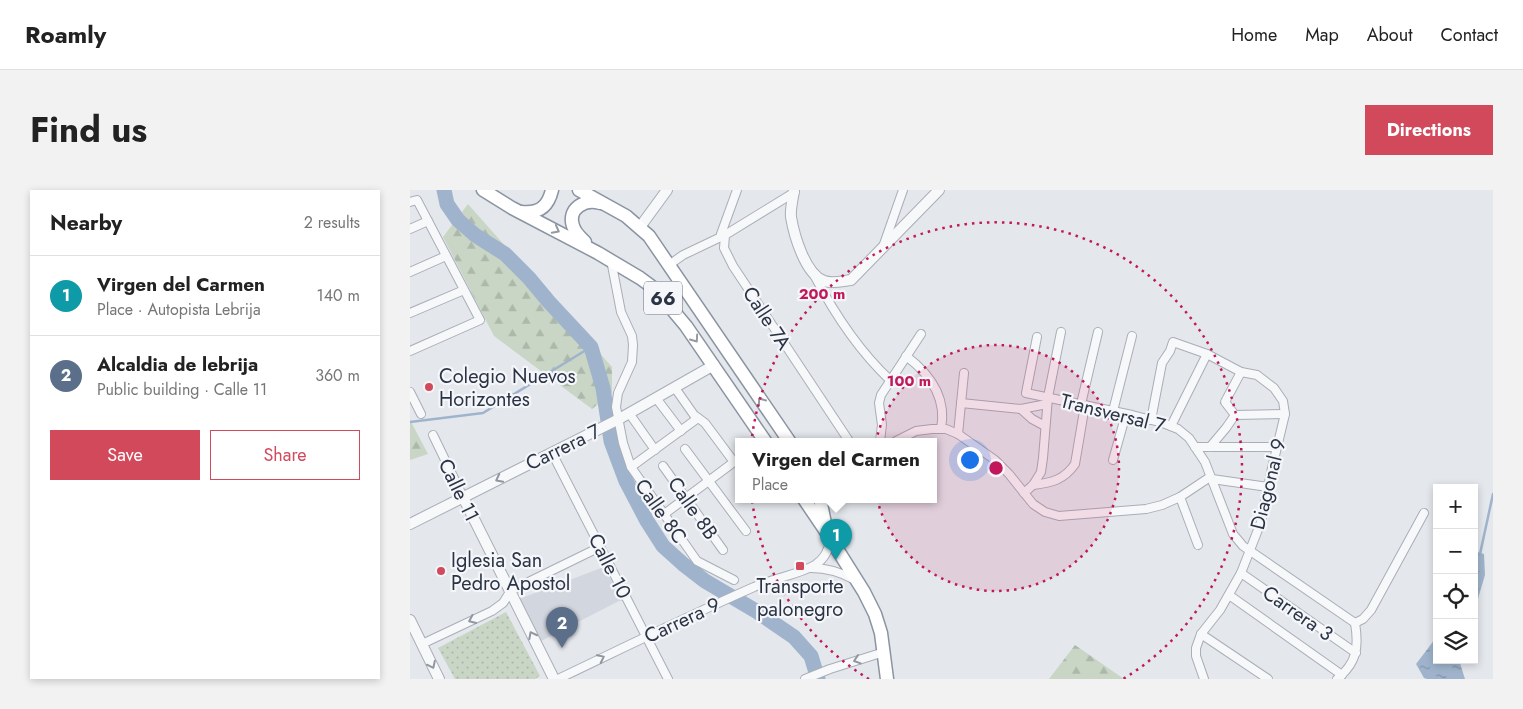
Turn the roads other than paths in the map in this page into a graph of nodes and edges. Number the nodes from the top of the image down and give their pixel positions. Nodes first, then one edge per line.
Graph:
1 (483, 190) edge
2 (552, 190) edge
3 (580, 190) edge
4 (667, 190) edge
5 (737, 190) edge
6 (903, 190) edge
7 (939, 190) edge
8 (795, 191) edge
9 (413, 201) edge
10 (609, 207) junction
11 (512, 208) junction
12 (428, 221) junction
13 (640, 227) junction
14 (410, 229) edge
15 (725, 235) junction
16 (882, 249) junction
17 (598, 253) junction
18 (446, 256) junction
19 (611, 260) junction
20 (669, 265) junction
21 (410, 272) edge
22 (814, 274) junction
23 (464, 290) junction
24 (410, 313) edge
25 (1061, 332) dead end
26 (1098, 332) dead end
27 (921, 334) dead end
28 (1132, 336) dead end
29 (1037, 338) dead end
30 (410, 351) edge
31 (1207, 354) junction
32 (906, 356) junction
33 (714, 365) junction
34 (1242, 372) junction
35 (964, 373) dead end
36 (890, 380) junction
37 (674, 388) junction
38 (410, 392) edge
39 (656, 398) junction
40 (1047, 401) junction
41 (961, 403) junction
42 (1083, 405) junction
43 (1021, 409) junction
44 (1112, 411) junction
45 (630, 413) junction
46 (421, 414) dead end
47 (1126, 414) junction
48 (1285, 414) junction
49 (1234, 415) junction
50 (698, 418) junction
51 (617, 420) junction
52 (1151, 420) junction
53 (1045, 426) junction
54 (1171, 426) junction
55 (941, 429) junction
56 (681, 431) junction
57 (958, 434) junction
58 (433, 435) dead end
59 (763, 438) edge
60 (787, 438) edge
61 (847, 438) edge
62 (880, 438) edge
63 (902, 438) edge
64 (1195, 446) junction
65 (1210, 447) junction
66 (1277, 447) junction
67 (686, 449) dead end
68 (655, 450) junction
69 (552, 452) junction
70 (1113, 460) dead end
71 (663, 466) dead end
72 (631, 467) junction
73 (1211, 478) junction
74 (709, 482) junction
75 (1033, 485) junction
76 (1268, 487) junction
77 (1024, 493) junction
78 (463, 497) junction
79 (1180, 497) junction
80 (686, 498) junction
81 (807, 503) edge
82 (821, 503) edge
83 (1424, 513) dead end
84 (663, 515) junction
85 (410, 524) edge
86 (746, 531) dead end
87 (829, 535) junction
88 (1198, 545) dead end
89 (600, 547) junction
90 (723, 550) dead end
91 (1249, 551) junction
92 (809, 568) junction
93 (1241, 574) junction
94 (734, 580) dead end
95 (856, 581) junction
96 (510, 592) junction
97 (1229, 595) junction
98 (410, 620) edge
99 (1355, 623) junction
100 (1201, 634) junction
101 (646, 636) junction
102 (416, 638) edge
103 (884, 652) junction
104 (1356, 653) junction
105 (1340, 677) edge
106 (807, 678) edge
107 (439, 679) edge
108 (556, 679) edge
109 (668, 679) edge
110 (887, 679) edge
111 (1204, 679) edge
112 (1268, 679) edge

1 - 11 highway, 66
2 - 11 highway
3 - 10 highway, 66
4 - 13 street
5 - 15 street, Calle 7A
6 - 16 street
7 - 16 street
8 - 15 street
8 - 22 street
9 - 12 street
10 - 13 highway, 66
10 - 17 highway
11 -> 17 highway, 66
12 - 14 street
12 - 18 street
13 - 20 highway, 66
15 - 20 street
15 - 61 street, Calle 7A
16 - 22 street
17 - 19 highway, 66
18 - 21 street
18 - 23 street
19 -> 33 highway, 66
19 - 51 street, Calle 8C
60 -> 20 highway, 66
22 - 36 street
23 - 24 street
23 - 30 street
25 - 40 street
26 - 42 street
27 - 32 street
28 - 44 street
29 - 40 street, Transversal 7
31 - 34 street, Diagonal 9
31 - 52 street, Diagonal 9
31 - 54 street
32 - 36 street
32 - 55 street
33 - 37 street, Carrera 7
33 - 59 highway, 66
34 - 48 street, Diagonal 9
34 - 49 street
35 - 41 street
36 - 62 street
37 - 39 street, Carrera 7
37 - 50 street
38 - 46 street
39 - 45 street, Carrera 7
39 - 56 street
40 - 42 street, Transversal 7
40 - 43 street
40 - 53 street
41 - 43 street
41 - 57 street
42 - 44 street, Transversal 7
42 - 75 street
43 - 53 street
44 - 47 street, Transversal 7
45 - 51 street, Carrera 7
45 - 68 street
47 - 52 street, Transversal 7
47 - 70 street
48 - 49 street
48 - 66 street, Diagonal 9
49 - 65 street
50 - 56 street
50 - 74 street
51 - 69 street, Carrera 7
51 - 72 street, Calle 8C
52 - 54 street, Transversal 7
53 - 75 street
54 - 64 street, Transversal 7
55 - 57 street
55 - 63 street
56 - 68 street
57 - 77 street
58 - 78 street, Calle 11
64 - 65 street
64 - 73 street, Transversal 7
65 - 66 street
66 - 76 street, Diagonal 9
67 - 74 street
68 - 72 street
69 -> 78 street, Carrera 7
69 - 89 street, Calle 10
71 - 80 street, Calle 8B
72 - 84 street, Calle 8C
73 - 76 street
73 - 79 street
73 - 91 street
74 - 80 street
74 - 86 street
75 - 77 street
76 - 91 street, Diagonal 9
77 - 79 street
78 - 85 street, Carrera 7
78 - 96 street, Calle 11
79 - 88 street
80 - 84 street
80 - 90 street, Calle 8B
81 - 87 highway
82 - 87 highway
83 - 99 street
84 - 94 street, Calle 8C
87 - 92 street, Carrera 9
87 - 95 highway
89 - 96 street
89 - 101 street, Calle 10
91 - 93 street, Diagonal 9
91 - 99 street
92 - 95 street, Carrera 9
92 - 101 street, Carrera 9
93 - 97 street, Diagonal 9
93 - 104 street, Carrera 3
95 - 103 highway
96 -> 102 street
108 -> 96 street, Calle 11
97 - 100 street, Diagonal 9
97 - 105 street
98 - 102 street
99 - 104 street
100 - 111 street, Diagonal 9
100 - 112 street
108 -> 101 street, Carrera 9
101 - 109 street, Calle 10
102 -> 107 street
103 -> 106 street
103 - 110 highway
104 - 105 street

